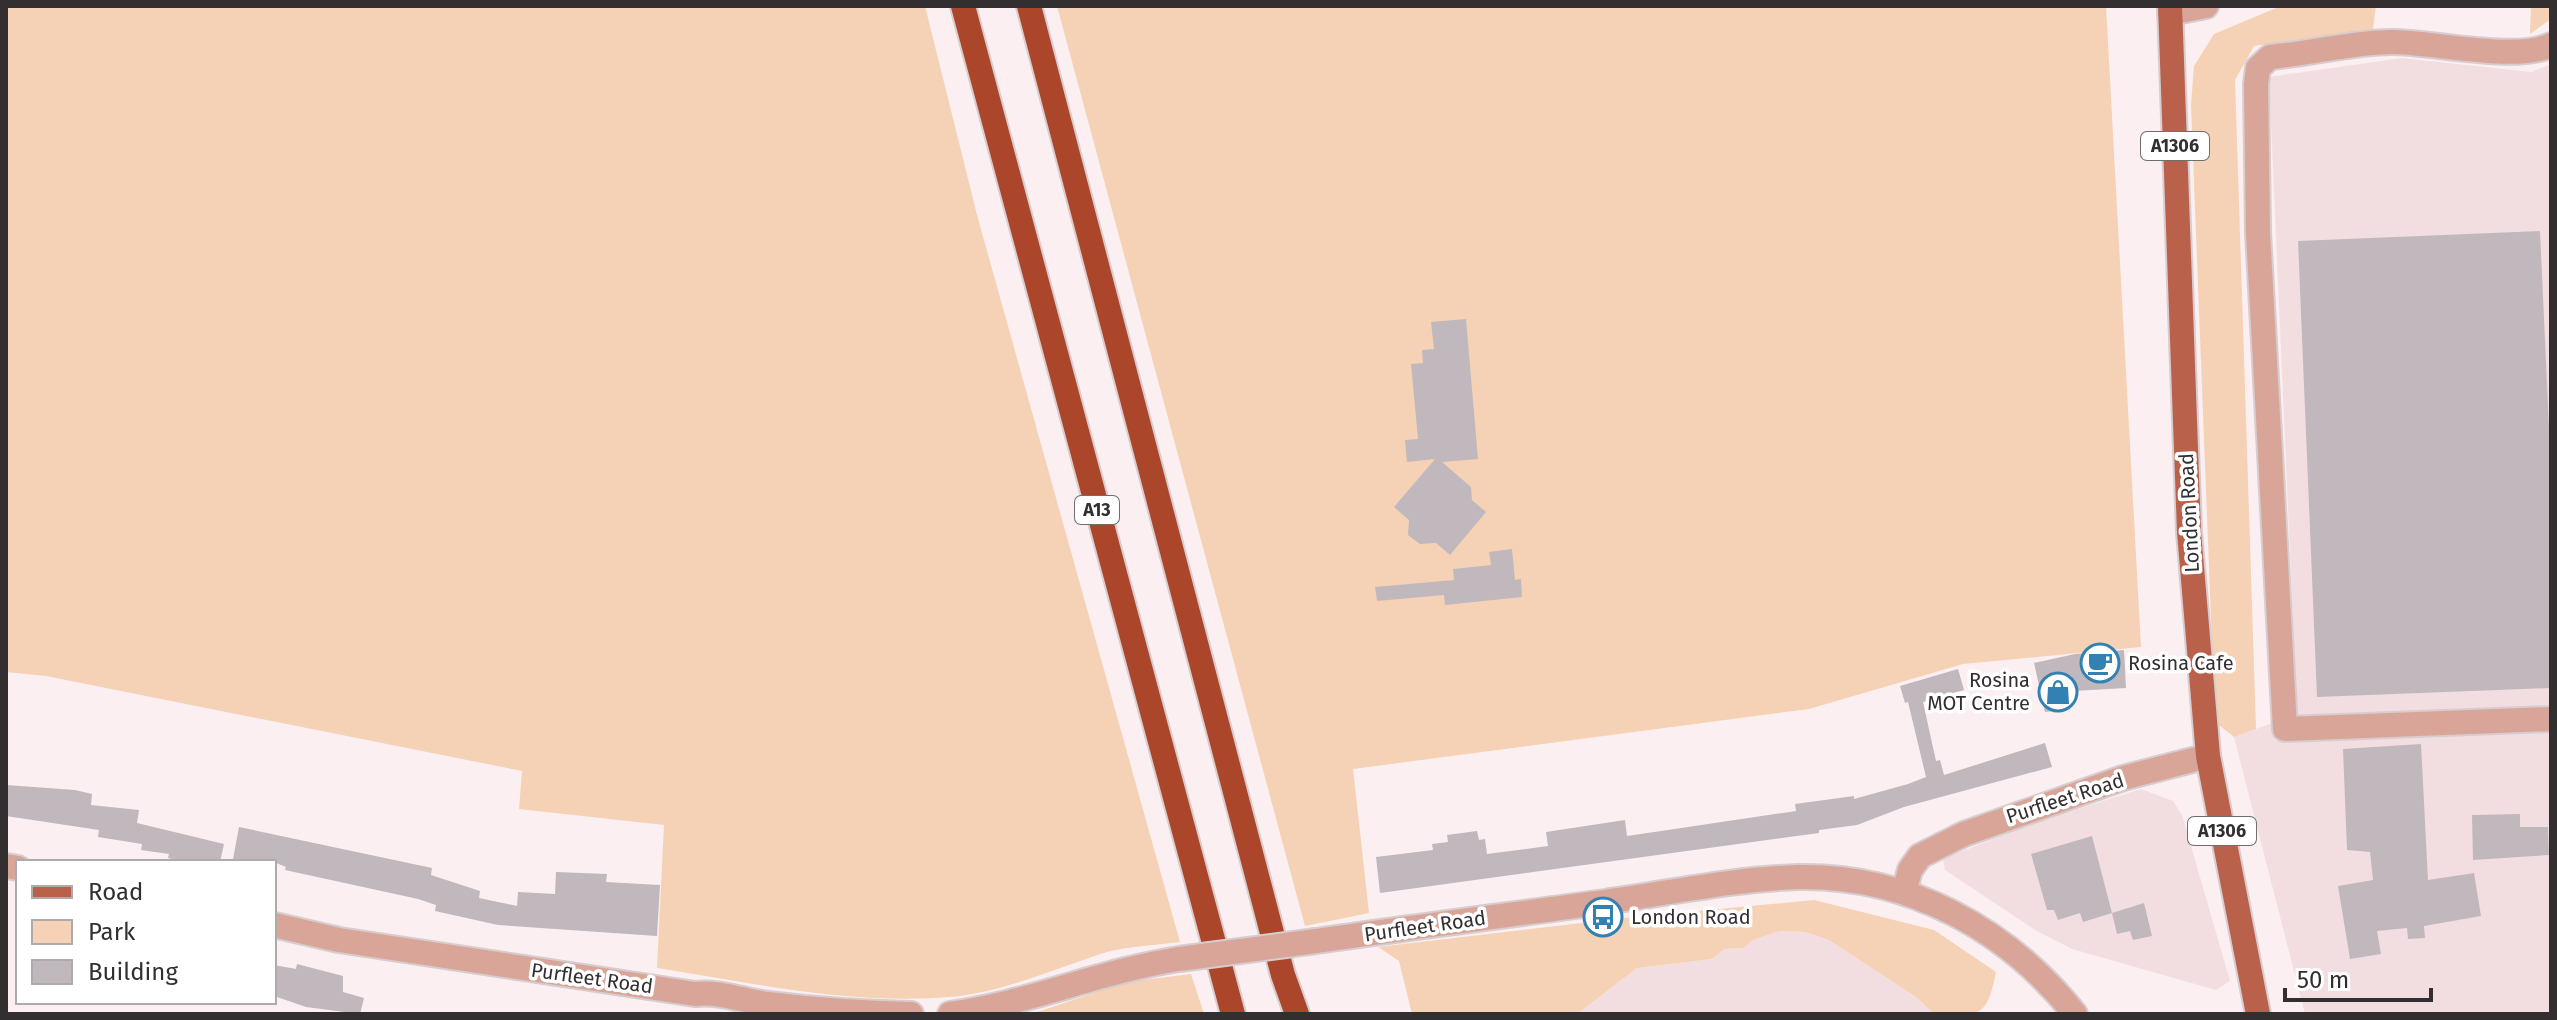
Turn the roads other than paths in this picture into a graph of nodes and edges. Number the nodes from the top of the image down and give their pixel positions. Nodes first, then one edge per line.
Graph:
1 (963, 6) edge
2 (1029, 6) edge
3 (2206, 6) edge
4 (2170, 9) edge
5 (2551, 45) edge
6 (2551, 719) edge
7 (2208, 756) junction
8 (1904, 892) junction
9 (276, 925) edge
10 (911, 1014) edge
11 (950, 1014) edge
12 (1233, 1014) edge
13 (1297, 1014) edge
14 (2075, 1014) edge
15 (2258, 1014) edge

1 - 12 highway, A13
2 - 13 highway
3 - 4 street
4 - 7 main road, London Road / A1306
5 - 6 street
7 - 8 street, Purfleet Road
7 - 15 main road, London Road / A1306
8 - 11 street, Purfleet Road, bridge
8 - 14 street, Purfleet Road
9 - 10 street, Purfleet Road

